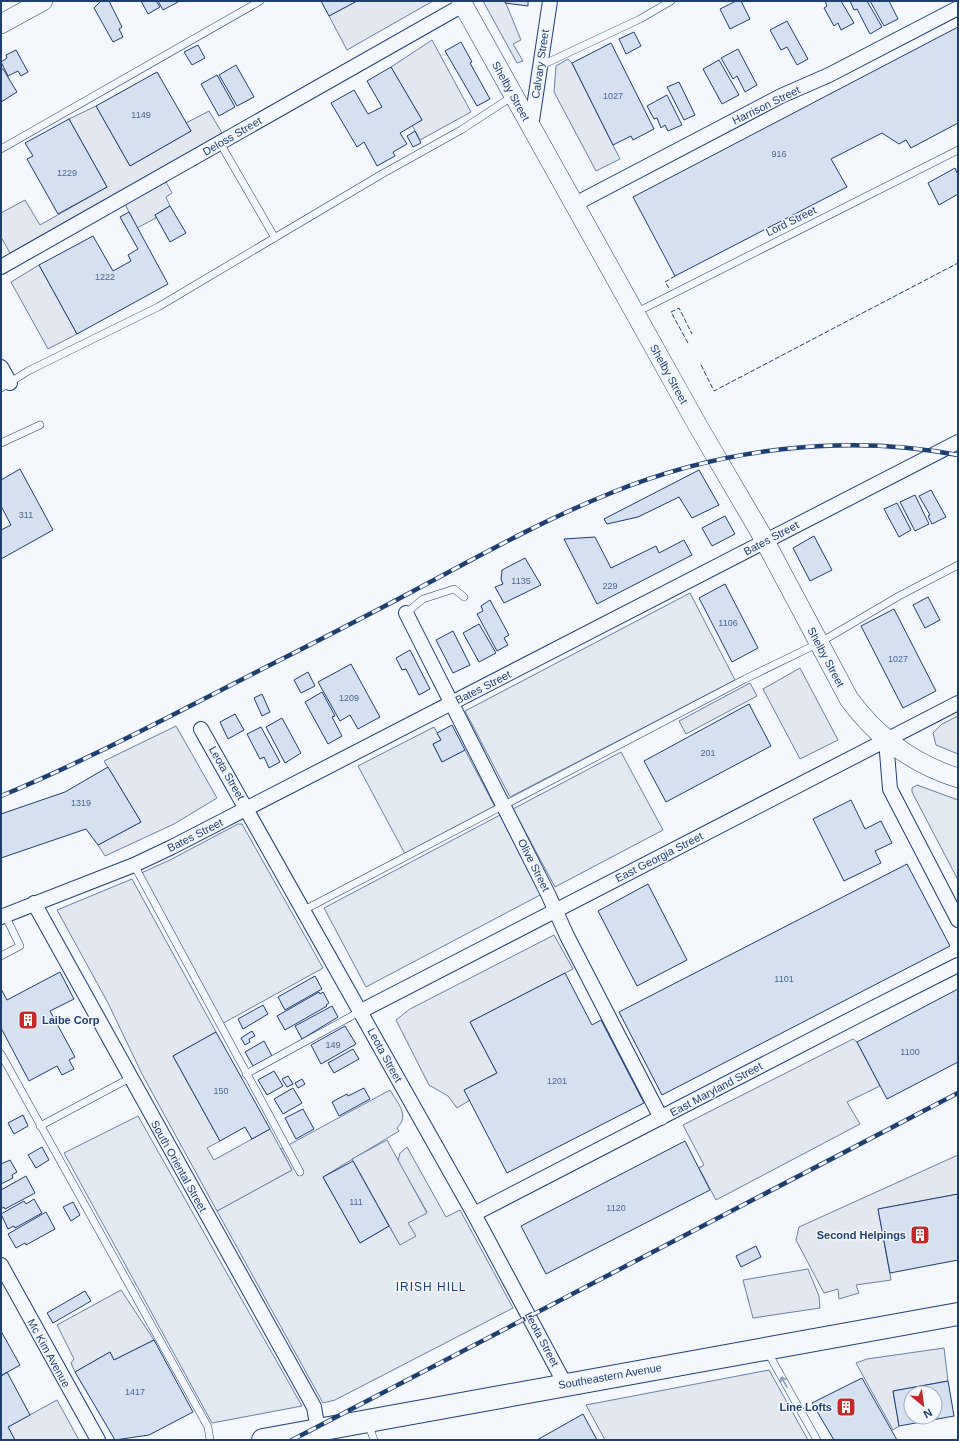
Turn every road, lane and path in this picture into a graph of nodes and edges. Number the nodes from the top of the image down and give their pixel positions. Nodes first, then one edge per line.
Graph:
1 (43, 1) edge
2 (260, 1) edge
3 (550, 1) edge
4 (671, 1) edge
5 (462, 3) edge
6 (958, 8) edge
7 (1, 24) edge
8 (540, 66) junction
9 (513, 95) junction
10 (531, 127) junction
11 (220, 142) junction
12 (1, 149) edge
13 (958, 150) edge
14 (575, 204) junction
15 (275, 238) junction
16 (1, 267) edge
17 (635, 313) junction
18 (1, 367) edge
19 (5, 386) edge
20 (40, 425) dead end
21 (958, 442) edge
22 (1, 444) edge
23 (765, 542) junction
24 (958, 565) edge
25 (464, 597) dead end
26 (406, 613) joint
27 (819, 643) junction
28 (451, 703) junction
29 (958, 703) edge
30 (201, 729) dead end
31 (886, 740) junction
32 (958, 778) edge
33 (247, 807) junction
34 (503, 807) junction
35 (134, 865) junction
36 (34, 904) junction
37 (304, 910) junction
38 (556, 910) junction
39 (3, 916) edge
40 (958, 920) edge
41 (1, 956) edge
42 (958, 965) edge
43 (361, 1011) junction
44 (1, 1054) edge
45 (246, 1074) junction
46 (130, 1078) junction
47 (661, 1118) junction
48 (40, 1126) junction
49 (300, 1172) dead end
50 (474, 1214) junction
51 (1, 1266) edge
52 (958, 1314) edge
53 (765, 1348) junction
54 (565, 1384) junction
55 (318, 1430) junction
56 (371, 1431) edge
57 (98, 1440) edge
58 (210, 1440) edge
59 (263, 1440) edge
60 (817, 1440) edge

1 - 7 main road
2 - 12 lane
3 - 8 street, Calvary Street
4 - 8 lane
5 - 9 main road, Shelby Street
5 - 11 street, Deloss Street
6 - 14 street, Harrison Street
8 - 10 street, Calvary Street
9 - 10 main road, Shelby Street
9 - 15 lane
10 - 14 main road, Shelby Street
11 - 15 lane
11 - 16 street, Deloss Street
13 - 17 lane, Lord Street
14 - 17 main road, Shelby Street
15 - 19 lane
17 - 23 main road, Shelby Street
18 - 19 street
20 - 22 lane
21 - 23 street, Bates Street
23 - 27 main road, Shelby Street
23 - 28 street, Bates Street
24 - 27 lane
25 - 26 lane
26 - 28 street, Olive Street
27 - 31 main road, Shelby Street
27 - 34 lane
28 - 33 street, Bates Street
28 - 34 street, Olive Street
29 - 31 street, East Georgia Street
30 - 33 street, Leota Street
31 - 32 main road, Shelby Street
31 - 38 street, East Georgia Street
31 - 40 street
33 - 35 street, Bates Street
33 - 37 street, Leota Street
34 - 37 lane
34 - 38 street, Olive Street
35 - 36 street, Bates Street
35 - 45 lane
36 - 39 street, Bates Street
36 - 46 street, South Oriental Street
37 - 43 street, Leota Street
38 - 43 street, East Georgia Street
38 - 47 street, Olive Street
39 - 41 lane
42 - 47 street, East Maryland Street
43 - 45 lane
43 - 50 street, Leota Street
44 - 48 lane
45 - 49 lane
46 - 48 lane
46 - 55 street, South Oriental Street
47 - 50 street, East Maryland Street
48 - 58 lane
50 - 54 street, Leota Street
51 - 57 street, Mc Kim Avenue
52 - 53 main road, Southeastern Avenue
53 - 54 main road, Southeastern Avenue
60 -> 53 lane
54 - 56 main road, Southeastern Avenue
55 - 56 main road, Southeastern Avenue
55 - 59 main road, Southeastern Avenue

